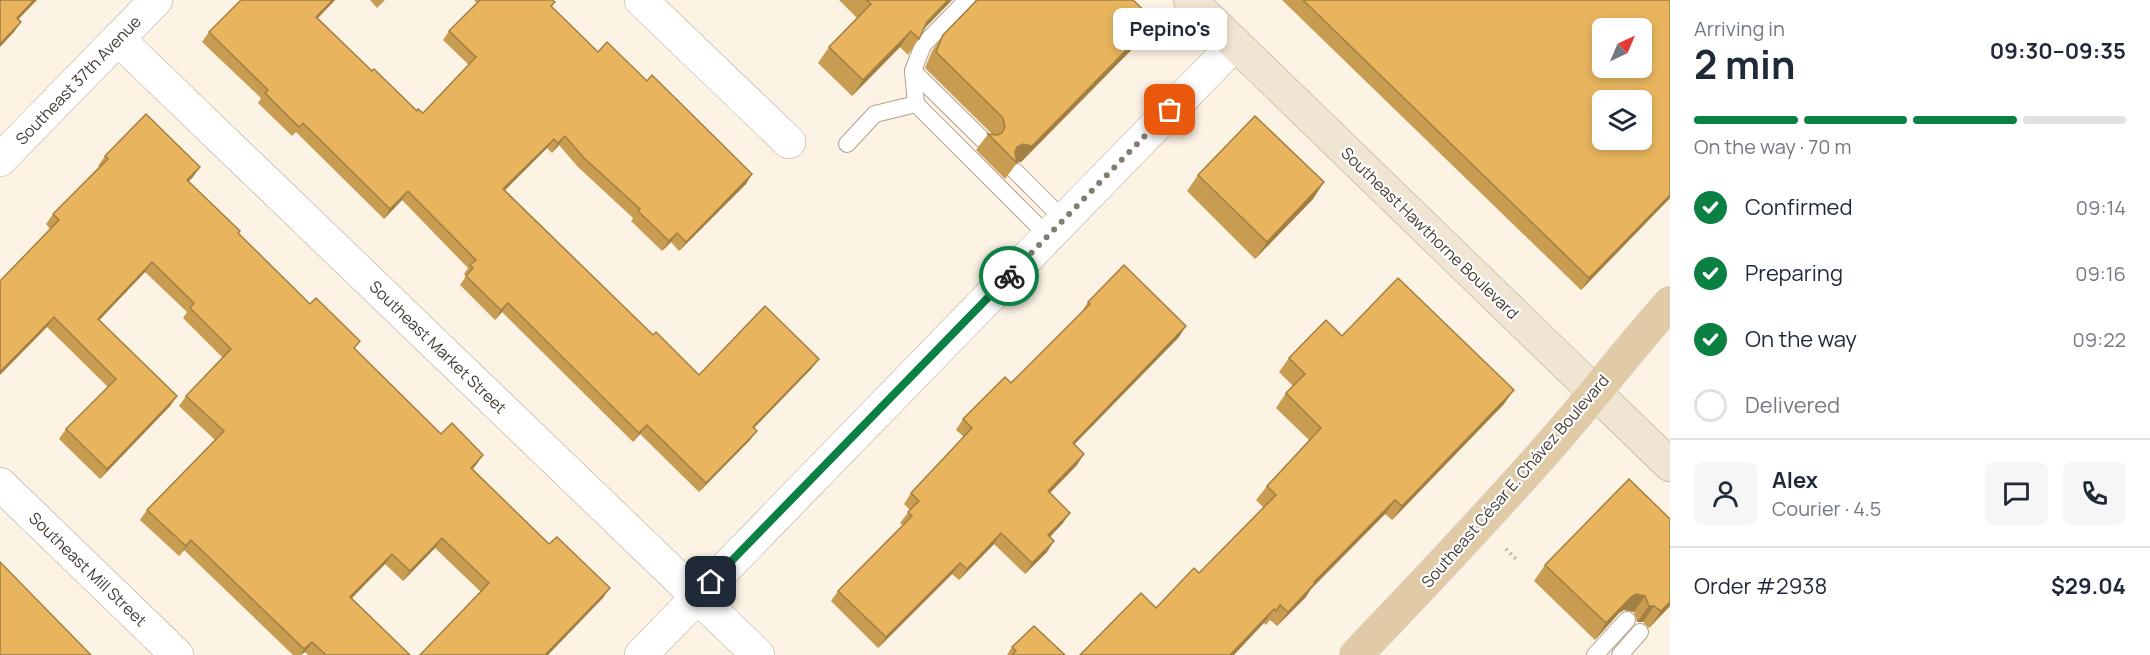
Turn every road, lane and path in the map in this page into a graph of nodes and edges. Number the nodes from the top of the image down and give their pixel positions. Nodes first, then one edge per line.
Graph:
1 (156, 0) edge
2 (640, 0) edge
3 (967, 0) edge
4 (1190, 0) edge
5 (118, 39) junction
6 (1235, 44) junction
7 (913, 71) junction
8 (916, 104) junction
9 (984, 141) dead end
10 (789, 142) dead end
11 (847, 144) dead end
12 (0, 160) edge
13 (1014, 170) edge
14 (1056, 228) junction
15 (1670, 303) edge
16 (1595, 392) junction
17 (1670, 465) edge
18 (0, 484) edge
19 (697, 596) junction
20 (1628, 620) edge
21 (1640, 632) dead end
22 (177, 655) edge
23 (641, 655) edge
24 (758, 655) edge
25 (1356, 655) edge
26 (1595, 655) edge
27 (1620, 655) edge

1 - 5 street, Southeast 37th Avenue
2 - 10 street
3 - 7 lane
4 - 6 main road, Southeast Hawthorne Boulevard
5 - 12 street, Southeast 37th Avenue
5 - 19 street, Southeast Market Street
6 - 14 street
6 - 16 main road, Southeast Hawthorne Boulevard
7 - 8 lane
7 - 9 lane
8 - 11 lane
8 - 14 lane
13 - 14 lane
14 - 19 street
15 - 16 main road, Southeast César E. Chávez Boulevard
16 - 17 main road, Southeast Hawthorne Boulevard
16 - 25 main road, Southeast César E. Chávez Boulevard
18 - 22 street, Southeast Mill Street
19 - 23 street
19 - 24 street, Southeast Market Street
20 - 26 lane
21 - 27 lane

